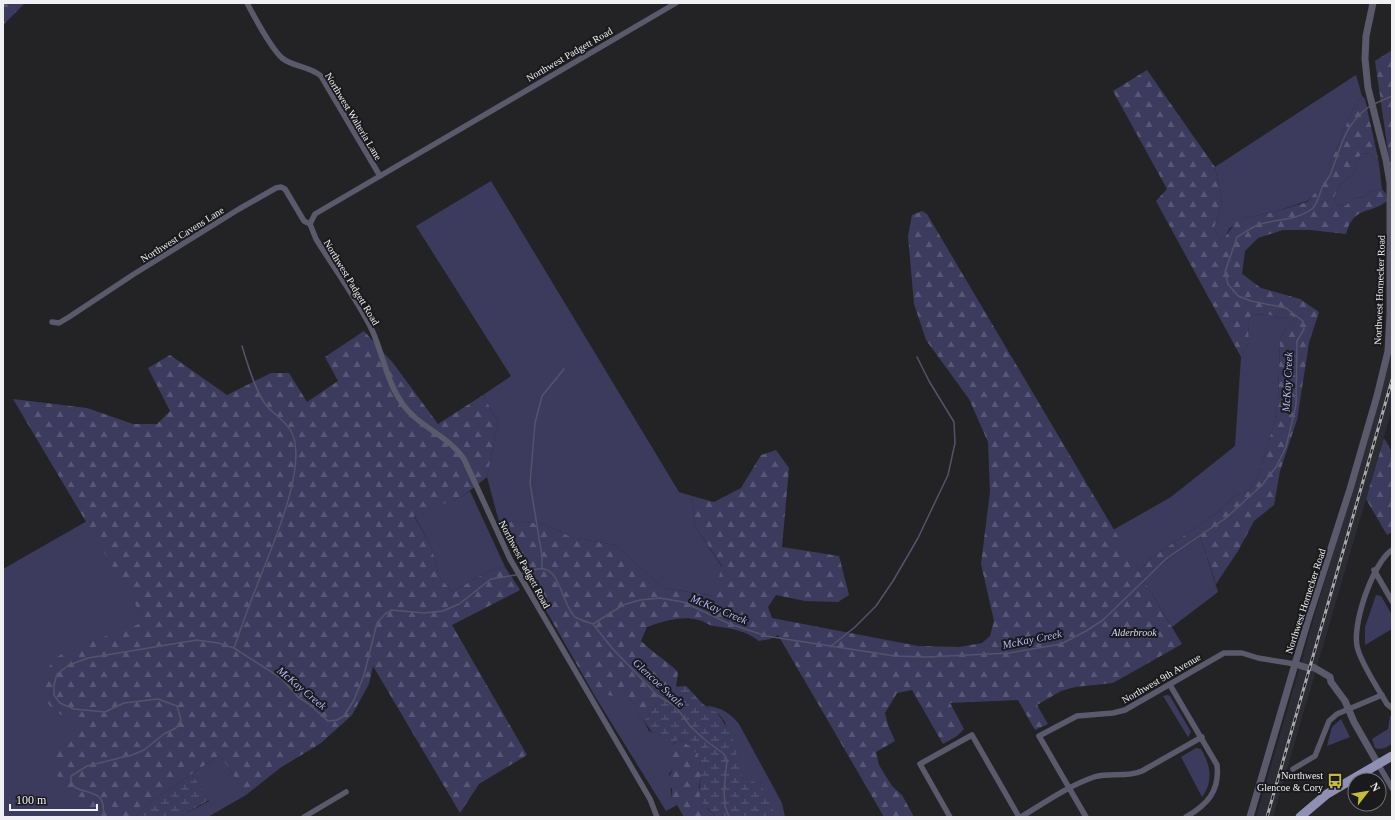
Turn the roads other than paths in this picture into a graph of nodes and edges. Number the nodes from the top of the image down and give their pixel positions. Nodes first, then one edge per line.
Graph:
1 (246, 3) edge
2 (676, 3) edge
3 (1373, 3) edge
4 (380, 176) junction
5 (310, 224) junction
6 (52, 322) dead end
7 (1392, 550) edge
8 (1374, 570) junction
9 (1392, 601) edge
10 (1295, 664) junction
11 (1170, 685) junction
12 (1382, 695) junction
13 (1349, 708) junction
14 (1392, 708) edge
15 (1202, 737) junction
16 (1392, 756) edge
17 (1378, 764) junction
18 (1293, 769) dead end
19 (1069, 788) junction
20 (1392, 788) edge
21 (346, 792) dead end
22 (1303, 816) edge
23 (304, 817) edge
24 (657, 817) edge
25 (950, 817) edge
26 (1020, 817) edge
27 (1086, 817) edge
28 (1186, 817) edge
29 (1250, 817) edge

1 - 4 street, Northwest Walteria Lane
2 - 4 street, Northwest Padgett Road
3 - 10 street, Northwest Hornecker Road
4 - 5 street, Northwest Padgett Road
5 - 6 street, Northwest Cavens Lane
5 - 24 street, Northwest Padgett Road
7 - 8 street
8 - 9 street
8 - 12 street
10 - 11 street, Northwest 9th Avenue
10 - 13 street
10 - 29 street, Northwest Hornecker Road
11 - 15 street
11 - 19 street, Northwest 9th Avenue
12 - 13 street
12 - 14 street
13 - 17 street
13 - 18 street
15 - 19 street
15 - 28 street
16 - 17 main road
17 - 20 street
17 - 22 main road
19 - 26 street
19 - 27 street
21 - 23 street
25 - 26 street

